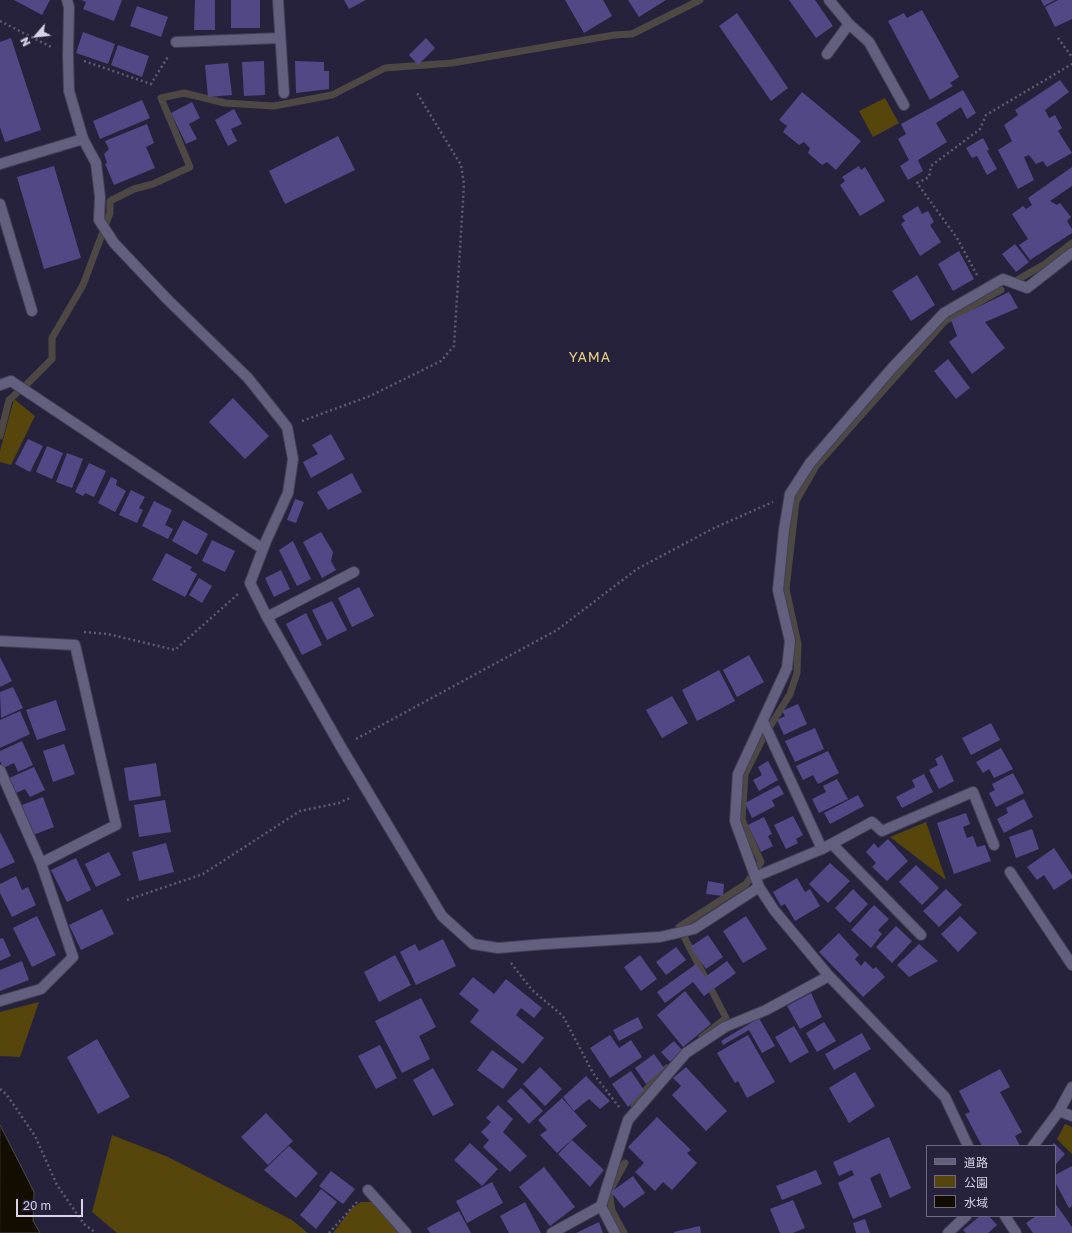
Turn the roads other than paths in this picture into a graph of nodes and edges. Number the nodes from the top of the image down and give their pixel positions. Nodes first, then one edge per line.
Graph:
1 (66, 0) edge
2 (278, 0) edge
3 (829, 0) edge
4 (850, 24) junction
5 (280, 38) junction
6 (176, 42) road end
7 (827, 54) dead end
8 (284, 93) dead end
9 (904, 105) dead end
10 (83, 139) junction
11 (0, 164) edge
12 (0, 204) edge
13 (1072, 253) edge
14 (32, 311) dead end
15 (0, 384) edge
16 (263, 550) junction
17 (354, 572) dead end
18 (267, 617) junction
19 (0, 641) edge
20 (763, 721) junction
21 (0, 770) edge
22 (832, 844) junction
23 (994, 844) dead end
24 (822, 849) junction
25 (41, 863) junction
26 (1010, 872) dead end
27 (755, 877) junction
28 (759, 887) junction
29 (922, 935) dead end
30 (1072, 965) edge
31 (829, 976) junction
32 (0, 1001) edge
33 (1072, 1087) edge
34 (1059, 1111) junction
35 (1072, 1116) edge
36 (968, 1145) edge
37 (1034, 1145) edge
38 (368, 1190) road end
39 (601, 1206) junction
40 (965, 1217) edge
41 (1006, 1217) edge
42 (406, 1233) edge
43 (552, 1233) edge
44 (615, 1233) edge
45 (948, 1233) edge
46 (1016, 1233) edge

1 - 10 street
2 - 5 street
3 - 4 street
4 - 7 street
4 - 9 street
5 - 6 street
5 - 8 street
10 - 11 street
10 - 16 street
12 - 14 street
13 - 20 street
15 - 16 street
16 - 18 street
17 - 18 street
18 - 28 street
19 - 25 street
20 - 24 street
20 - 27 street
21 - 25 street
22 - 23 street
22 - 24 street
22 - 29 street
24 - 27 street
25 - 32 street
26 - 30 street
27 - 28 street
28 - 31 street
31 - 36 street
31 - 39 street
33 - 34 street
34 - 35 street
34 - 37 street
38 - 42 street
39 - 43 street
39 - 44 street
40 - 45 street
41 - 46 street

